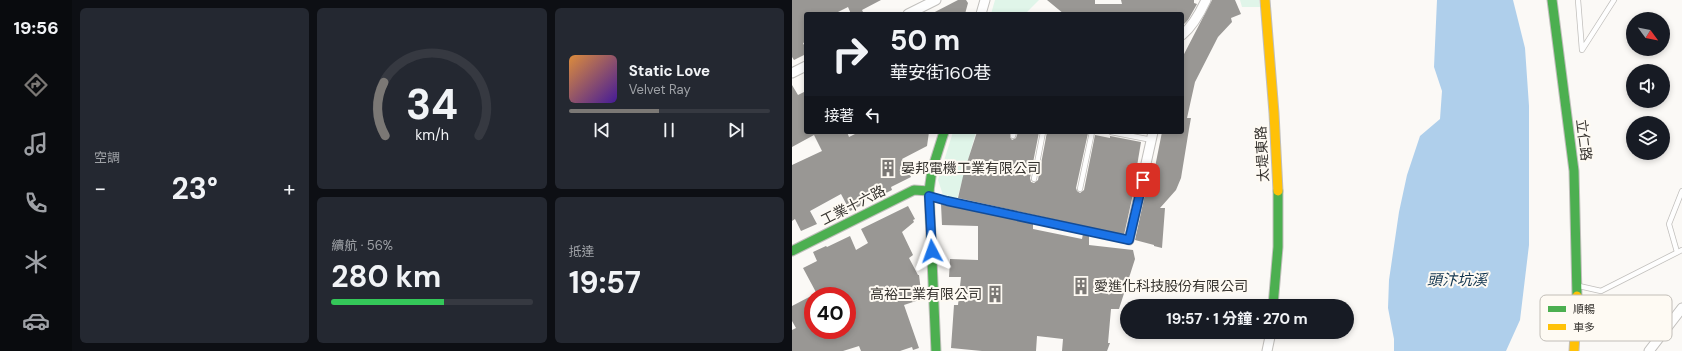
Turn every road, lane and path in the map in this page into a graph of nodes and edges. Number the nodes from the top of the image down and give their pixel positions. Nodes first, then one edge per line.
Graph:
1 (936, 0) edge
2 (985, 0) edge
3 (1206, 0) edge
4 (1265, 0) edge
5 (1552, 0) edge
6 (1578, 0) edge
7 (1614, 0) edge
8 (912, 12) edge
9 (982, 12) edge
10 (1184, 33) edge
11 (804, 67) edge
12 (792, 73) edge
13 (943, 134) edge
14 (1043, 134) edge
15 (1092, 134) edge
16 (1132, 134) edge
17 (1153, 136) edge
18 (1034, 179) dead end
19 (1080, 189) dead end
20 (1682, 191) edge
21 (929, 193) junction
22 (1129, 240) joint
23 (792, 251) edge
24 (1680, 251) edge
25 (1578, 285) junction
26 (1577, 295) edge
27 (1274, 299) edge
28 (1682, 308) edge
29 (1672, 321) edge
30 (1270, 339) edge
31 (1575, 341) edge
32 (1657, 341) edge
33 (936, 351) edge
34 (1267, 351) edge
35 (1574, 351) edge
36 (1649, 351) edge

1 - 8 street
2 - 9 street
3 - 10 street
4 - 27 street, 太堤東路
5 - 25 street, 立仁路
6 - 7 lane
11 - 12 street
13 - 21 street
14 - 18 lane
15 - 19 lane
16 - 17 lane
17 - 22 street
20 - 24 lane
21 - 22 lane
21 - 23 street, 工業十六路
21 - 33 street
24 - 25 lane
25 - 26 street, 立仁路
28 - 29 street
30 - 34 street
31 - 35 street, 立仁路
32 - 36 street

